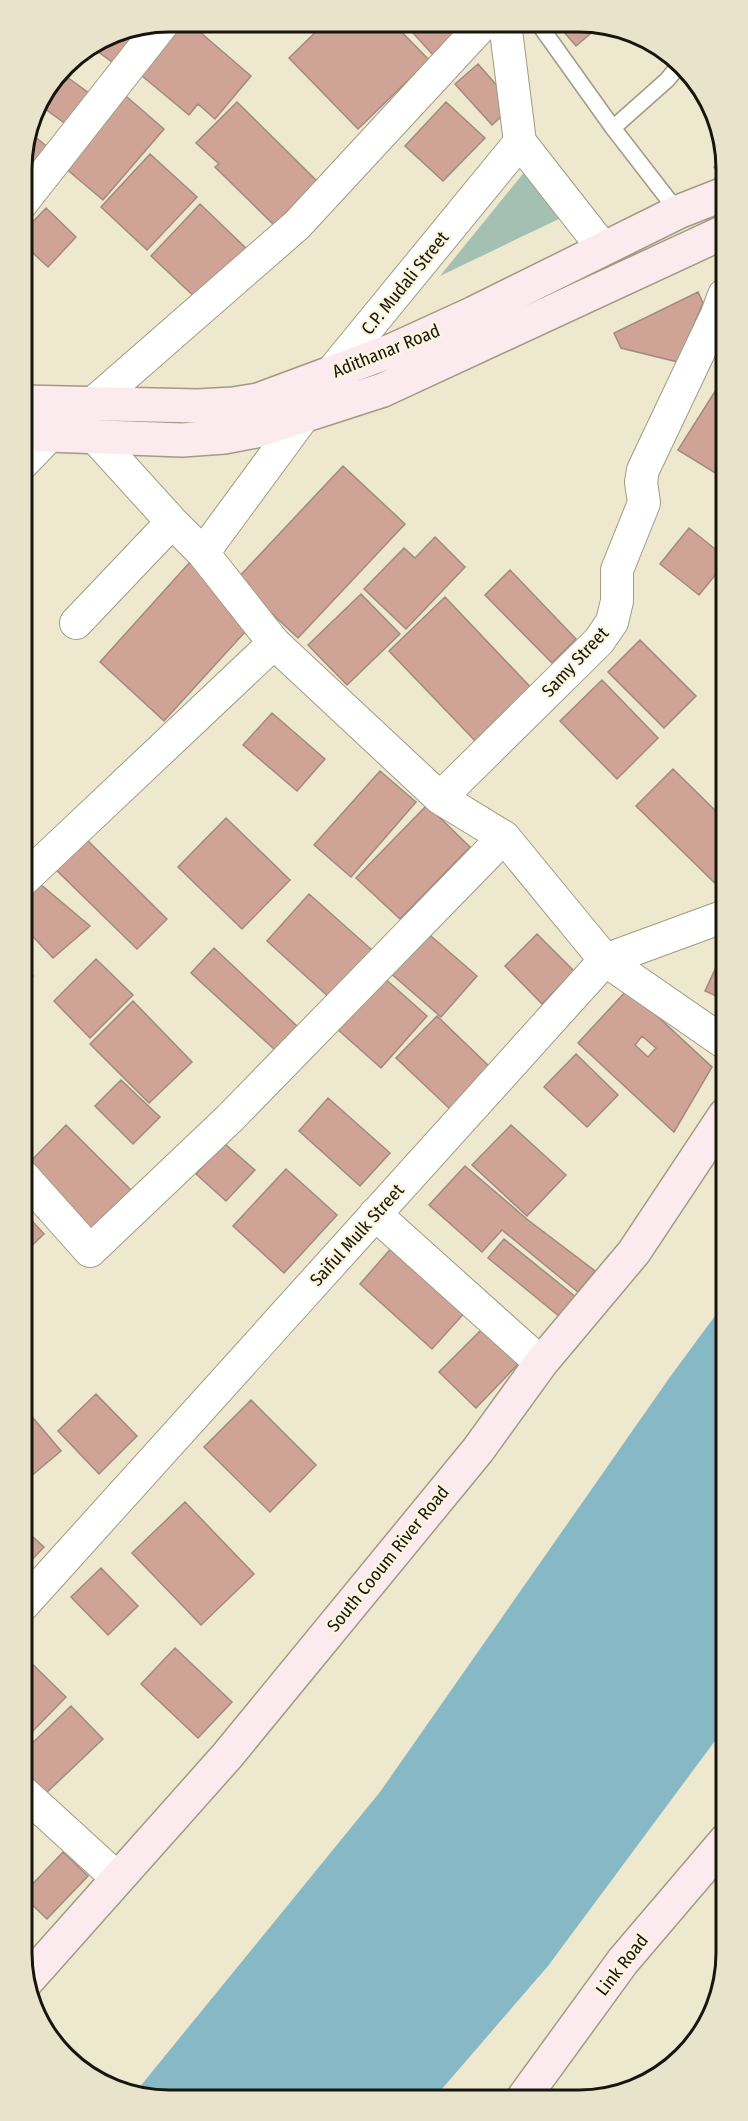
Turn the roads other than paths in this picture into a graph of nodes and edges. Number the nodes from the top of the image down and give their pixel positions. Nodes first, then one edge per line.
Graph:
1 (156, 32) edge
2 (476, 32) edge
3 (506, 32) edge
4 (544, 32) edge
5 (675, 71) edge
6 (613, 128) junction
7 (520, 142) junction
8 (32, 190) edge
9 (717, 197) edge
10 (678, 212) junction
11 (717, 235) edge
12 (603, 248) junction
13 (717, 314) edge
14 (330, 374) junction
15 (32, 405) edge
16 (303, 417) junction
17 (93, 420) junction
18 (36, 434) edge
19 (172, 522) junction
20 (203, 554) junction
21 (76, 623) dead end
22 (274, 643) junction
23 (440, 798) junction
24 (504, 837) junction
25 (32, 872) edge
26 (717, 919) edge
27 (605, 960) junction
28 (717, 1037) edge
29 (716, 1129) edge
30 (32, 1186) edge
31 (375, 1214) junction
32 (541, 1363) junction
33 (32, 1595) edge
34 (32, 1800) edge
35 (716, 1852) edge
36 (117, 1878) junction
37 (33, 1973) edge
38 (529, 2090) edge

1 - 8 street
2 - 17 street
3 - 7 street
4 - 6 lane
5 - 6 lane
6 - 10 lane
7 - 12 street
7 - 14 street, C.P. Mudali Street
9 - 10 main road, Adithanar Road
10 - 12 main road, Adithanar Road
11 - 16 main road, Adithanar Road
12 - 14 main road, Adithanar Road
13 - 23 street, Samy Street
14 - 16 street, C.P. Mudali Street
14 - 17 main road, Adithanar Road
15 - 17 main road, Adithanar Road
16 - 17 main road, Adithanar Road
16 - 20 street, C.P. Mudali Street
17 - 18 main road, Adithanar Road
17 - 19 street
19 - 20 street
19 - 21 street
20 - 22 street
22 - 23 street
22 - 25 street
23 - 24 street
24 - 27 street
24 - 30 street
26 - 27 street, Saiful Mulk Street
27 - 28 street
27 - 31 street, Saiful Mulk Street
29 - 32 main road, South Cooum River Road
31 - 32 street
31 - 33 street, Saiful Mulk Street
32 - 36 main road, South Cooum River Road
34 - 36 street
35 - 38 main road, Link Road
36 - 37 main road, South Cooum River Road

